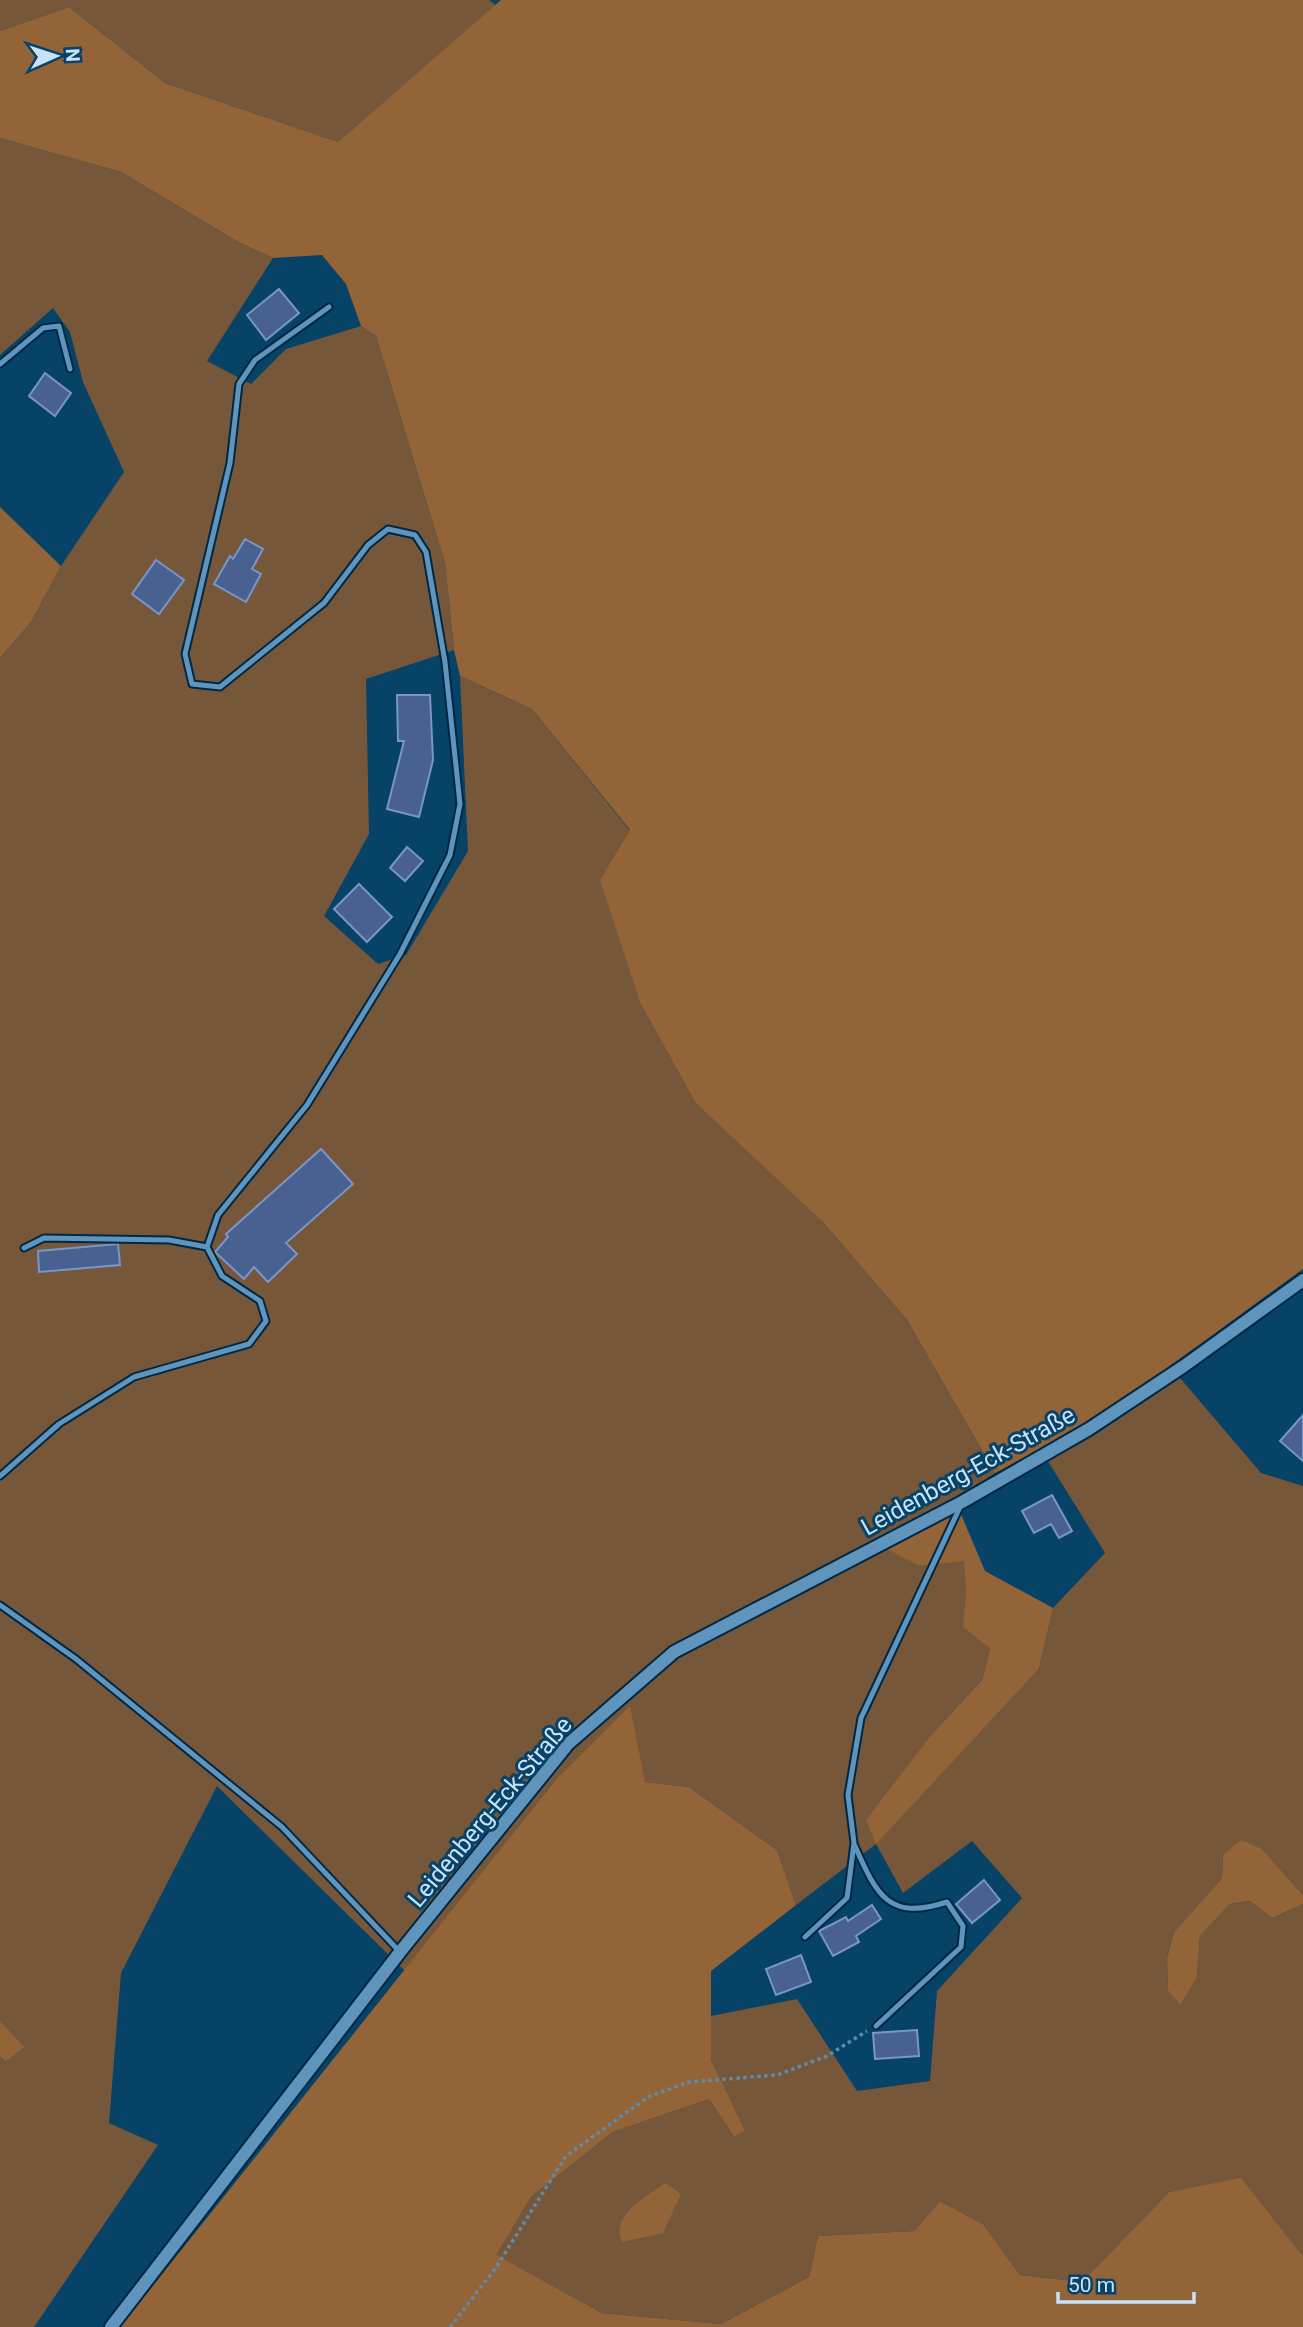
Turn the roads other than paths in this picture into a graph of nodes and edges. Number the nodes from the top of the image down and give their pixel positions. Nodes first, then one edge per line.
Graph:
1 (329, 307) dead end
2 (0, 364) edge
3 (70, 369) dead end
4 (207, 1247) junction
5 (24, 1248) dead end
6 (1303, 1280) edge
7 (0, 1476) edge
8 (962, 1502) junction
9 (0, 1605) edge
10 (854, 1843) junction
11 (805, 1937) dead end
12 (400, 1952) junction
13 (876, 2026) road end
14 (111, 2327) edge

1 - 4 lane
2 - 3 lane
4 - 5 lane
4 - 7 lane
6 - 8 street, Leidenberg-Eck-Straße
8 - 10 lane
8 - 12 street, Leidenberg-Eck-Straße
9 - 12 lane
10 - 11 lane
10 - 13 lane
12 - 14 street, Leidenberg-Eck-Straße

